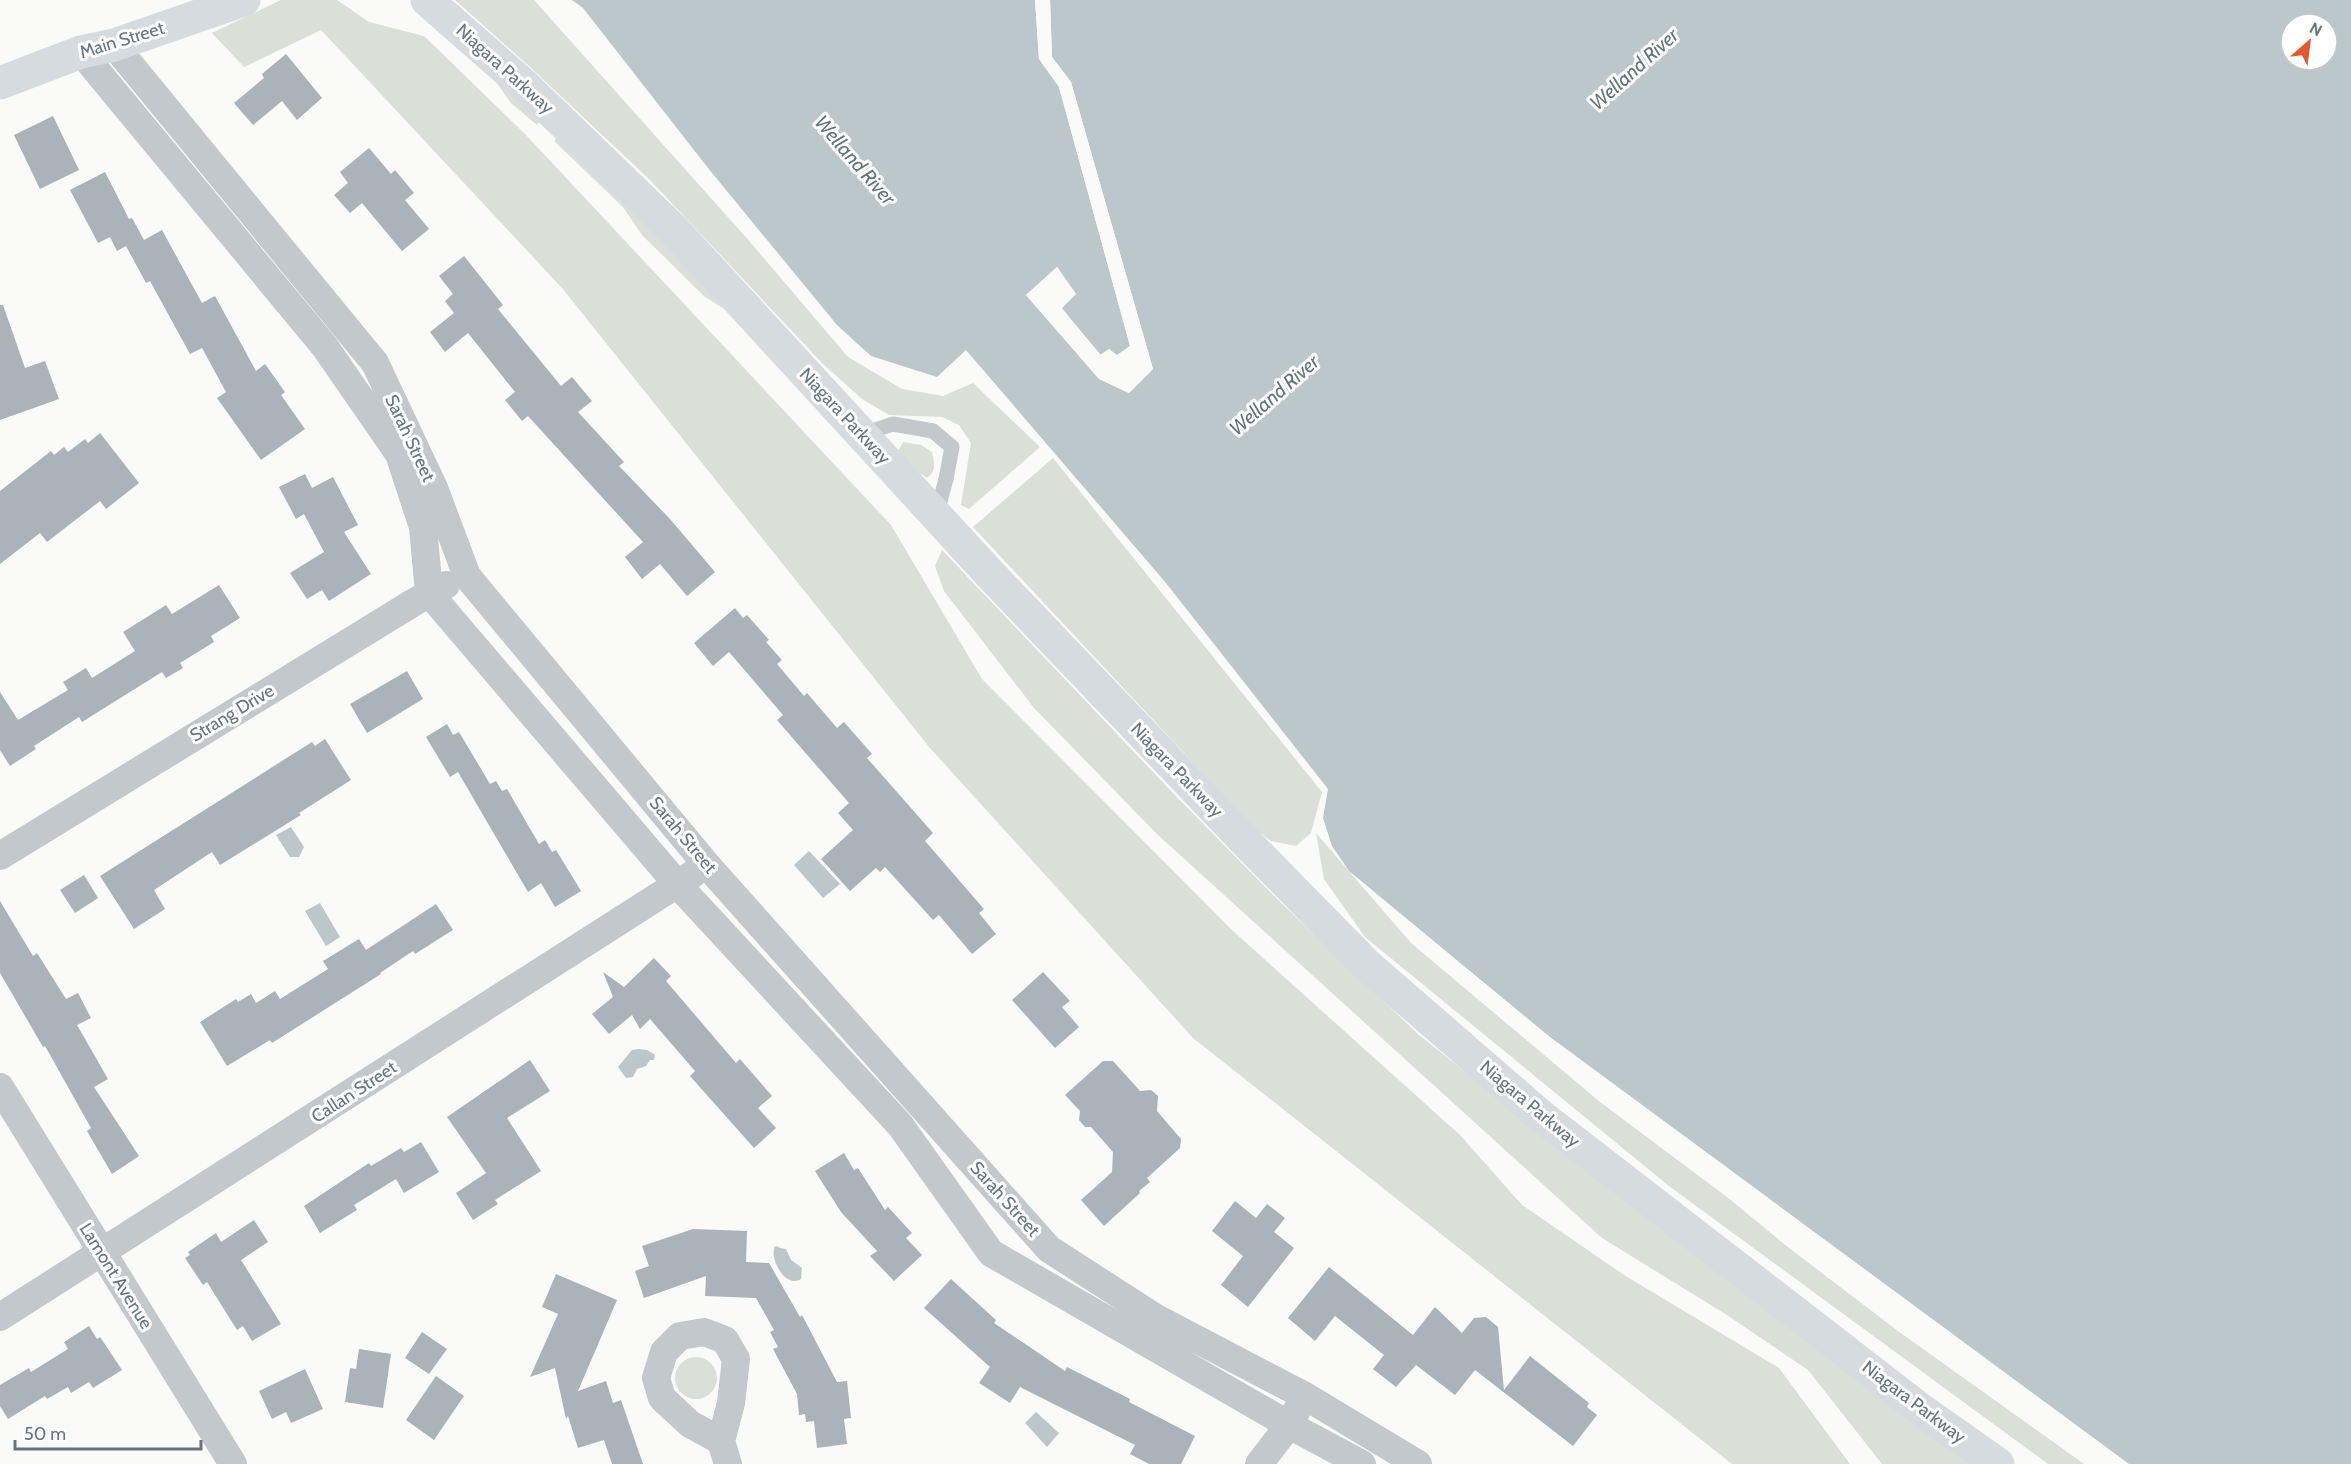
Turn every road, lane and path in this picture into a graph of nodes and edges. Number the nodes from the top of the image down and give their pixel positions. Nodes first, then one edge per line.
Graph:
1 (244, 0) edge
2 (427, 0) edge
3 (114, 45) junction
4 (81, 52) junction
5 (0, 83) edge
6 (863, 434) junction
7 (936, 516) junction
8 (467, 576) junction
9 (429, 593) junction
10 (0, 856) edge
11 (706, 864) junction
12 (678, 885) junction
13 (0, 1087) edge
14 (921, 1106) junction
15 (900, 1125) junction
16 (101, 1253) junction
17 (0, 1317) edge
18 (1305, 1396) junction
19 (1289, 1425) junction
20 (233, 1464) edge
21 (1259, 1464) edge
22 (1362, 1464) edge
23 (1418, 1464) edge
24 (1998, 1464) edge

1 - 3 main road, Main Street
2 - 6 main road, Niagara Parkway
3 - 4 main road, Main Street
3 - 8 street, Sarah Street
4 - 5 main road, Main Street
4 - 9 street, Sarah Street
6 - 7 main road, Niagara Parkway
6 - 7 lane
7 - 24 main road, Niagara Parkway
8 - 9 street, Strang Drive
8 - 11 street, Sarah Street
9 - 10 street, Strang Drive
9 - 12 street, Sarah Street
11 - 12 street, Callan Street
11 - 14 street, Sarah Street
12 - 15 street, Sarah Street
12 - 16 street, Callan Street
13 - 16 street, Lamont Avenue
14 - 15 lane
14 - 18 street, Sarah Street
15 - 19 street, Sarah Street
16 - 17 street, Callan Street
16 - 20 street, Lamont Avenue
18 - 19 street
18 - 23 street, Sarah Street
19 - 21 street
19 - 22 street, Sarah Street

